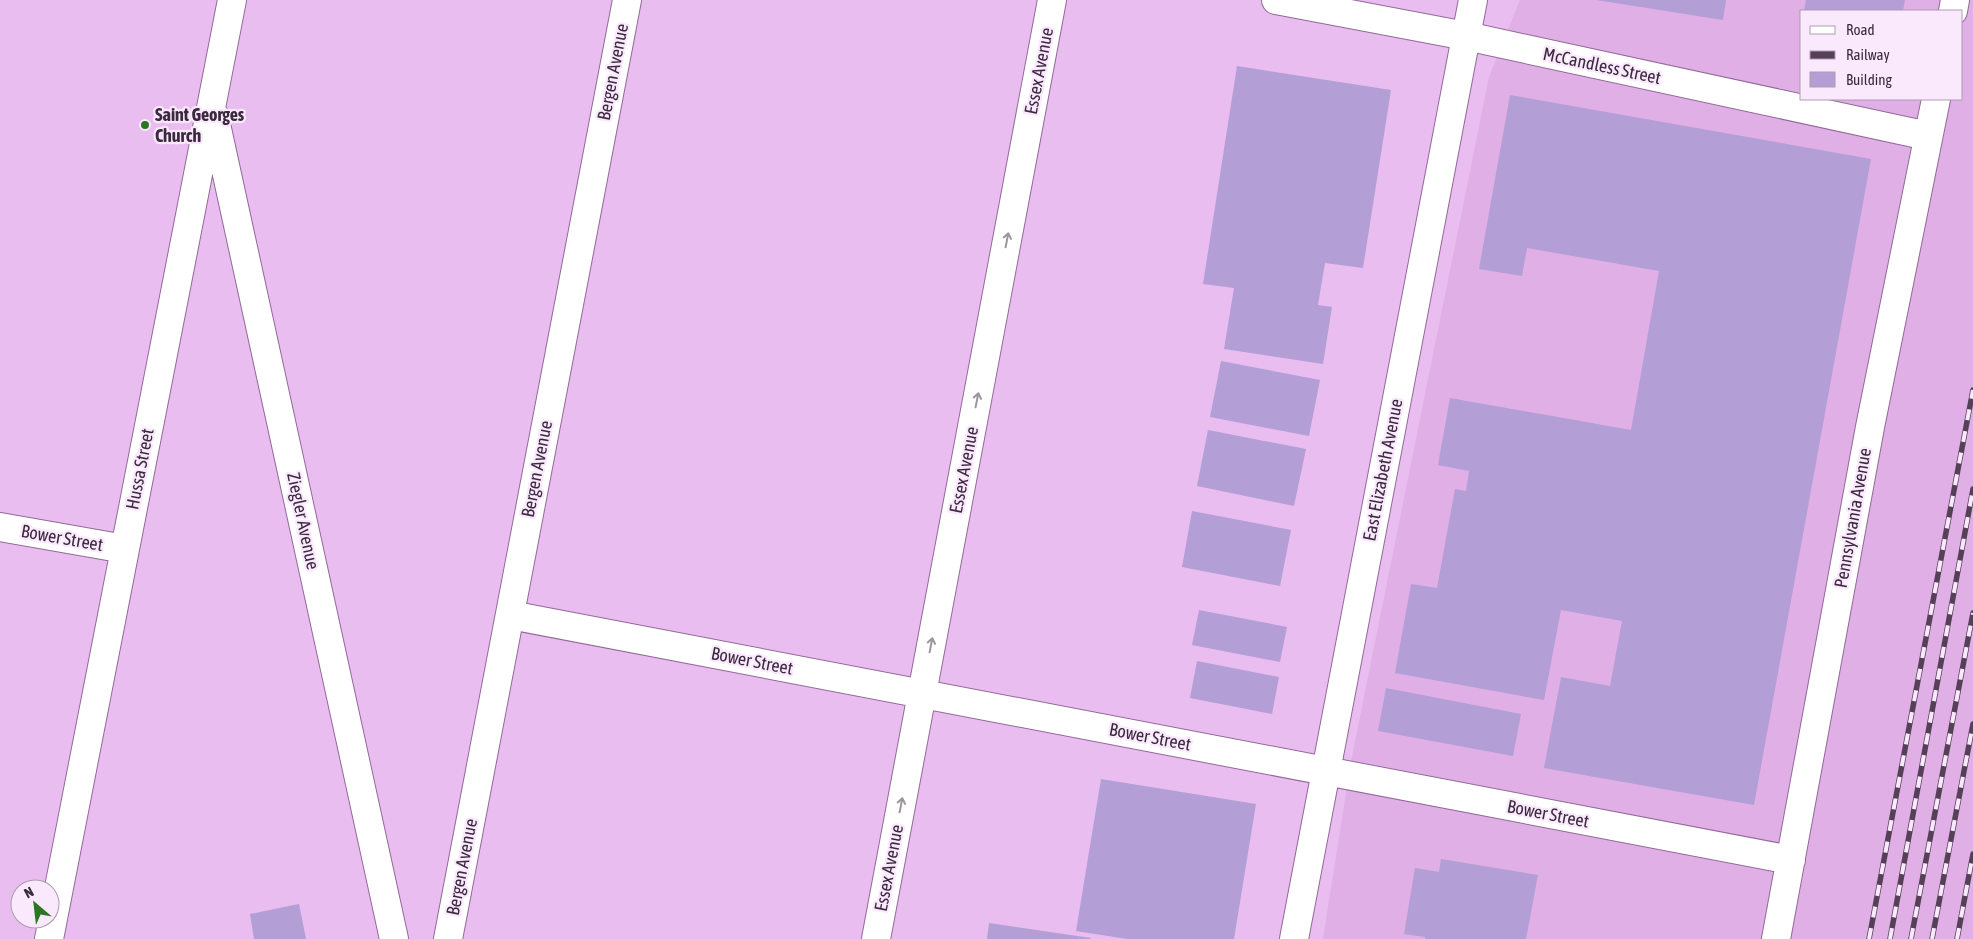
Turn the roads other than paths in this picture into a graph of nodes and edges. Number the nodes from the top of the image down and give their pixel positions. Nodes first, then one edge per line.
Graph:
1 (232, 0) edge
2 (627, 0) edge
3 (1052, 0) edge
4 (1276, 0) edge
5 (1473, 0) edge
6 (1466, 36) junction
7 (1936, 100) edge
8 (212, 104) junction
9 (1928, 136) junction
10 (0, 527) edge
11 (125, 549) junction
12 (510, 615) junction
13 (922, 693) junction
14 (1326, 771) junction
15 (1790, 860) junction
16 (49, 939) edge
17 (394, 939) edge
18 (448, 939) edge
19 (876, 939) edge
20 (1294, 939) edge
21 (1776, 939) edge

1 - 8 street, Hussa Street
2 - 12 street, Bergen Avenue
13 -> 3 street, Essex Avenue
4 - 6 street, McCandless Street
5 - 6 street, East Elizabeth Avenue
6 - 9 street, McCandless Street
6 - 14 street, East Elizabeth Avenue
7 - 9 street, Pennsylvania Avenue
8 - 11 street, Hussa Street
8 - 17 street, Ziegler Avenue
9 - 15 street, Pennsylvania Avenue
10 - 11 street, Bower Street
11 - 16 street, Hussa Street
12 - 13 street, Bower Street
12 - 18 street, Bergen Avenue
13 - 14 street, Bower Street
19 -> 13 street, Essex Avenue
14 - 15 street, Bower Street
14 - 20 street, East Elizabeth Avenue
15 - 21 street, Pennsylvania Avenue

